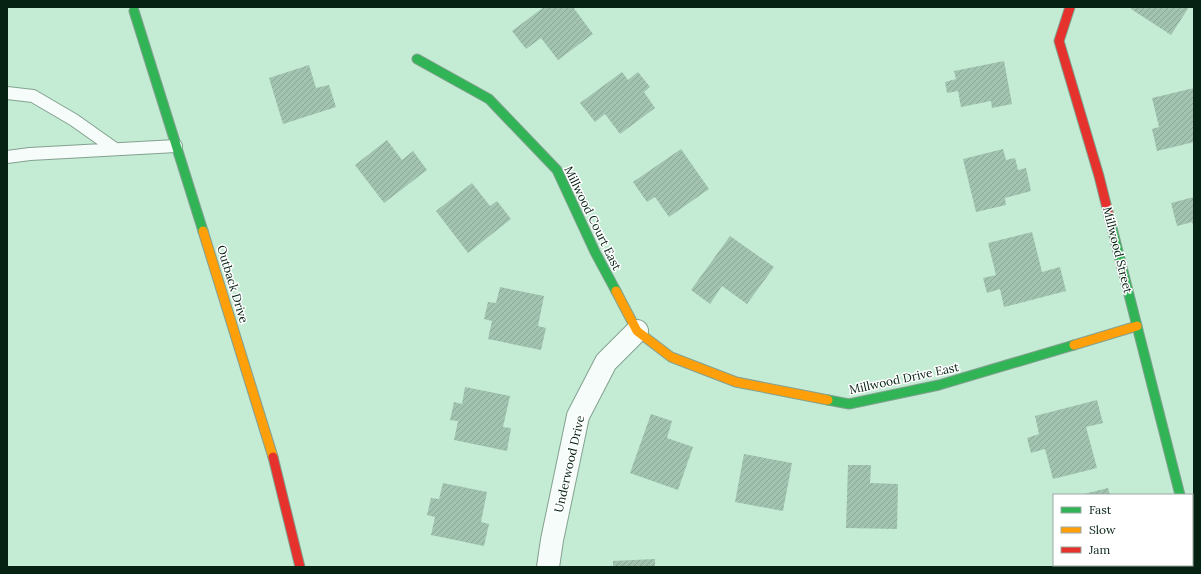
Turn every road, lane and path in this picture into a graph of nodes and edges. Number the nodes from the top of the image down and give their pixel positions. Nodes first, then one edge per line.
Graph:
1 (1070, 7) edge
2 (131, 9) edge
3 (417, 59) dead end
4 (7, 93) edge
5 (176, 146) junction
6 (115, 149) junction
7 (7, 157) edge
8 (1137, 326) junction
9 (637, 330) junction
10 (1180, 494) edge
11 (300, 567) edge
12 (548, 567) edge

1 - 8 street, Millwood Street
2 - 5 street, Outback Drive
3 - 9 street, Millwood Court East
4 - 6 lane
5 - 6 lane
5 - 11 street, Outback Drive
6 - 7 lane
8 - 9 street, Millwood Drive East
8 - 10 street, Millwood Street
9 - 12 street, Underwood Drive

